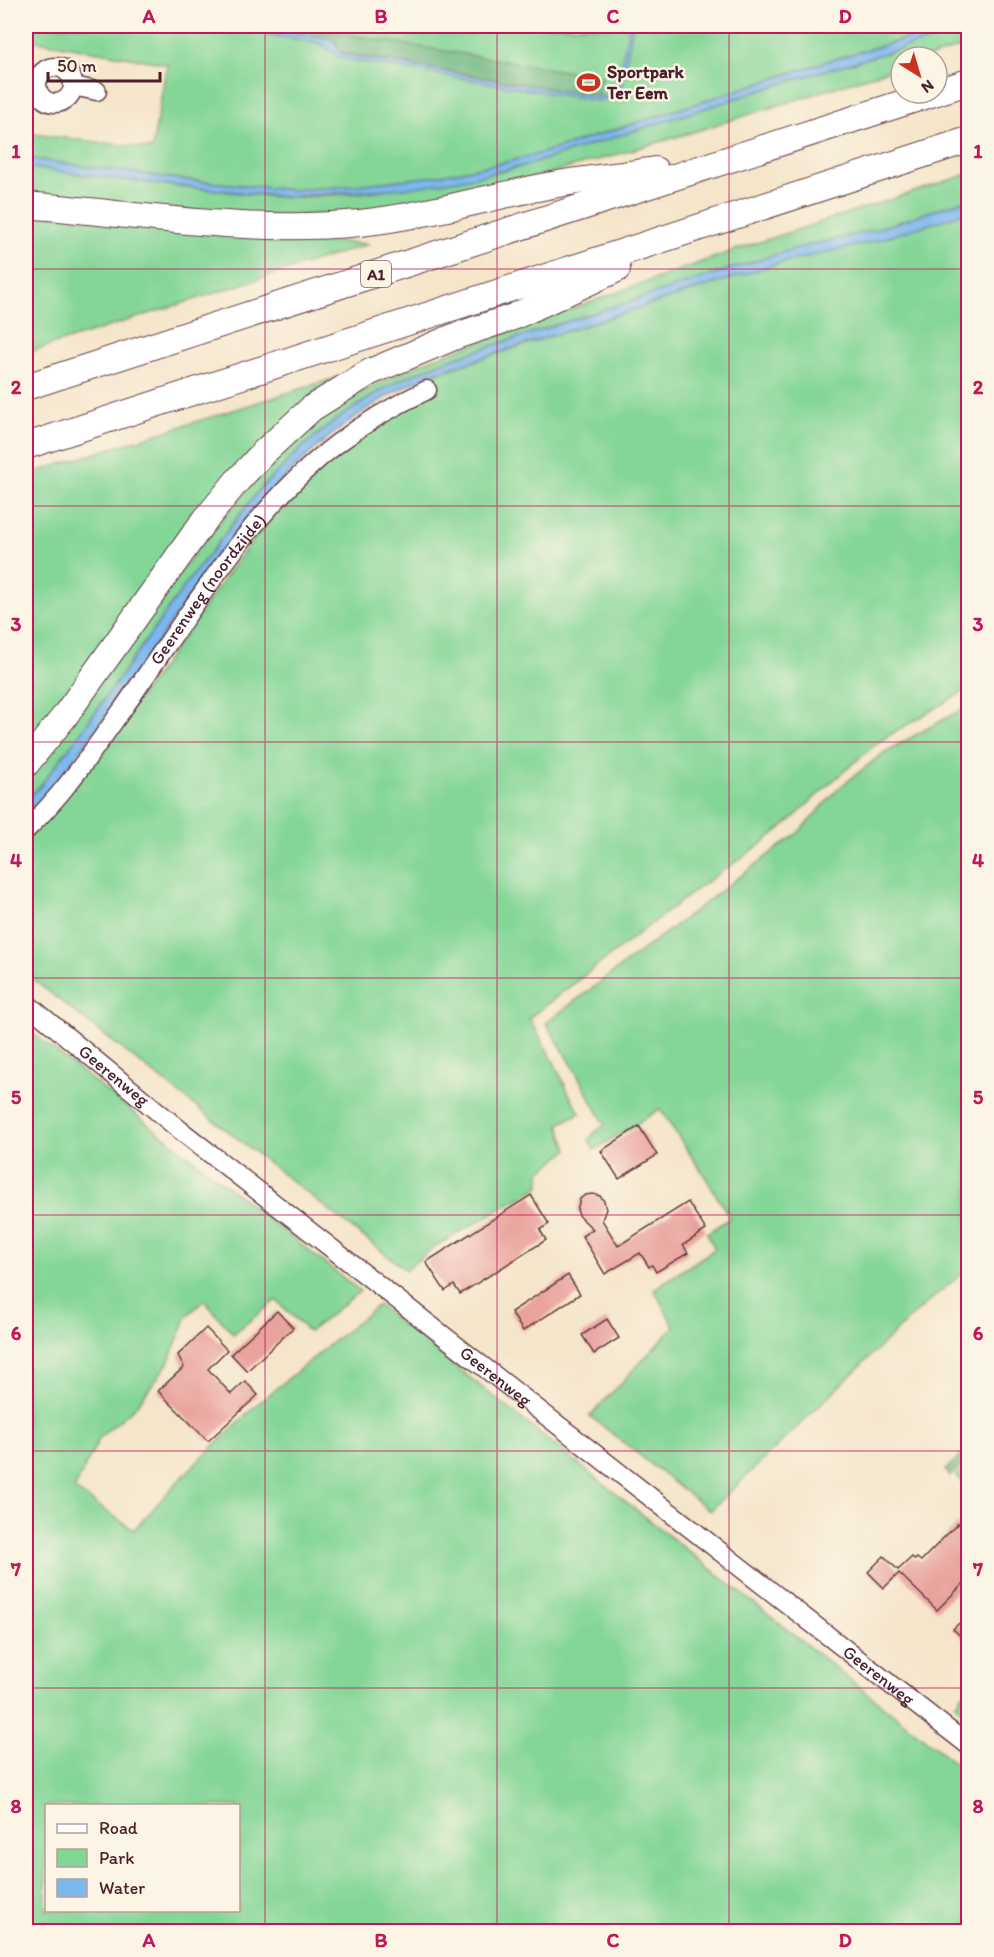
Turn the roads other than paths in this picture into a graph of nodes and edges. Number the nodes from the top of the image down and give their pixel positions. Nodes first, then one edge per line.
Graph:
1 (31, 80) edge
2 (969, 82) edge
3 (73, 86) junction
4 (949, 88) edge
5 (97, 91) dead end
6 (895, 105) edge
7 (969, 140) edge
8 (726, 160) junction
9 (26, 205) edge
10 (721, 221) junction
11 (26, 387) edge
12 (427, 390) dead end
13 (26, 446) edge
14 (26, 764) edge
15 (26, 830) edge
16 (26, 1003) edge
17 (969, 1745) edge

1 - 3 street
1 - 3 street
2 - 4 highway, A1
3 - 5 street
6 - 8 highway, A1
7 - 10 highway
8 - 9 highway, A1
8 - 11 highway, A1
10 - 13 highway
10 - 14 highway
12 - 15 street, Geerenweg (noordzijde)
16 - 17 street, Geerenweg

